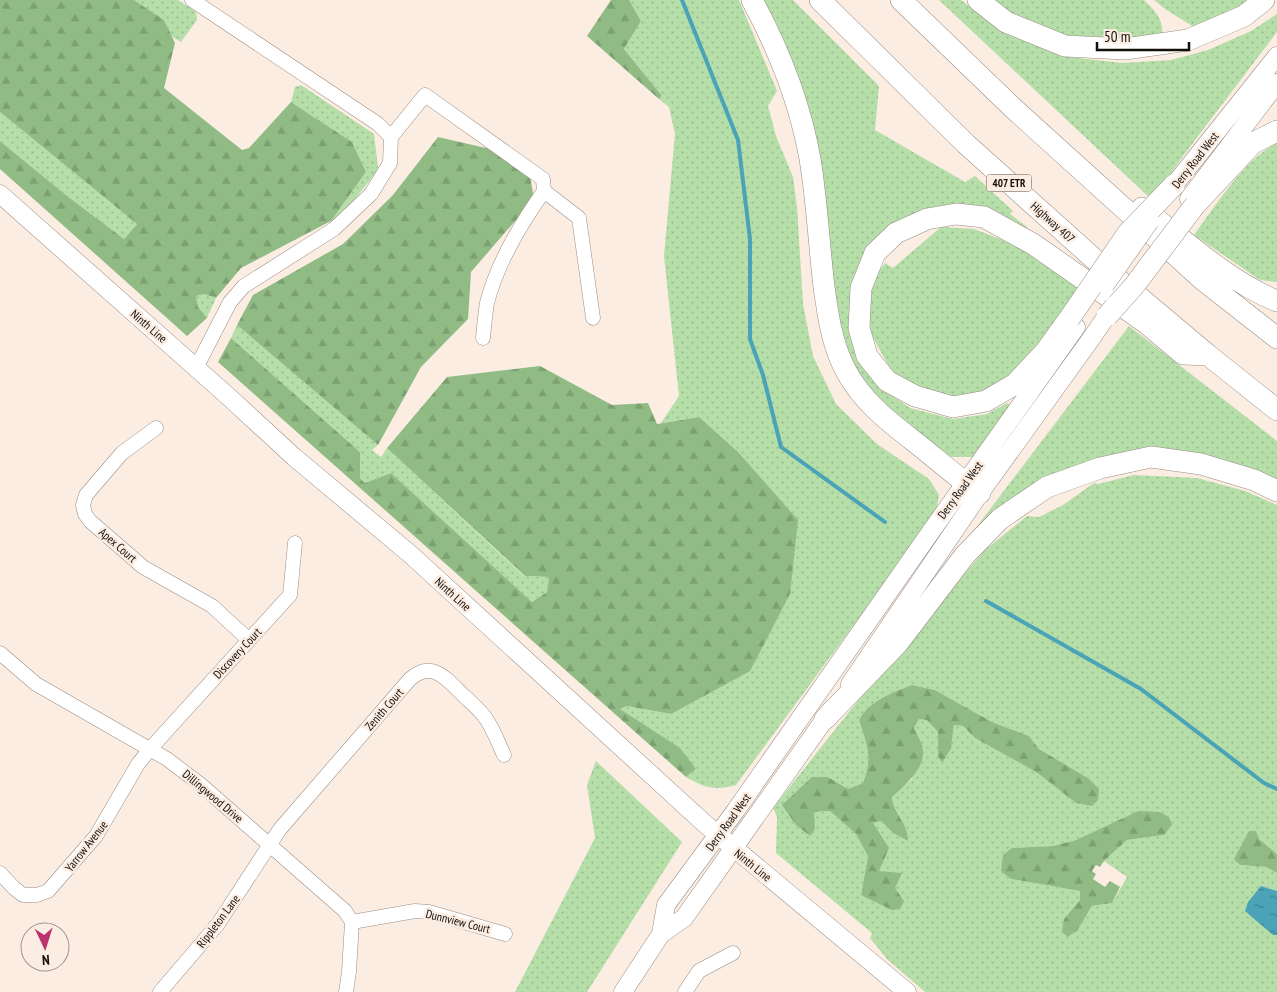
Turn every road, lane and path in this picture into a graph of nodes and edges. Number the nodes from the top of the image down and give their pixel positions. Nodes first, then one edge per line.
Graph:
1 (192, 0) edge
2 (752, 0) edge
3 (820, 0) edge
4 (900, 0) edge
5 (978, 0) edge
6 (1264, 0) edge
7 (1277, 56) edge
8 (1277, 83) edge
9 (1012, 108) junction
10 (1277, 131) edge
11 (391, 137) junction
12 (544, 191) junction
13 (0, 194) edge
14 (1186, 196) junction
15 (1277, 300) edge
16 (1107, 316) joint
17 (593, 318) dead end
18 (1073, 323) junction
19 (483, 338) dead end
20 (1277, 338) edge
21 (1208, 355) junction
22 (196, 368) junction
23 (1277, 410) edge
24 (156, 428) dead end
25 (972, 488) junction
26 (1277, 492) edge
27 (295, 543) dead end
28 (249, 640) junction
29 (0, 653) edge
30 (825, 720) junction
31 (150, 749) junction
32 (504, 755) dead end
33 (718, 836) junction
34 (270, 845) junction
35 (733, 848) junction
36 (0, 873) edge
37 (352, 922) junction
38 (505, 934) dead end
39 (661, 934) junction
40 (733, 952) dead end
41 (160, 992) edge
42 (346, 992) edge
43 (623, 992) edge
44 (685, 992) edge
45 (907, 992) edge

1 - 11 street
2 - 25 highway
3 - 21 highway, Highway 407 / 407 ETR
4 - 9 highway
5 - 6 highway
7 - 14 main road, Derry Road West
8 - 14 main road, Derry Road West
9 - 15 highway
9 - 20 highway
10 - 14 highway
11 - 12 street
11 - 22 street
12 - 17 street
12 - 19 street
13 - 22 main road, Ninth Line
14 - 16 highway, bridge
14 - 18 highway, bridge
16 - 25 main road, Derry Road West, bridge
18 - 21 highway
18 - 25 main road, Derry Road West
21 - 23 highway, Highway 407 / 407 ETR
22 - 33 main road, Ninth Line
24 - 28 street, Apex Court
25 - 30 main road, Derry Road West
25 - 33 main road, Derry Road West
26 - 30 highway
27 - 28 street, Discovery Court
28 - 31 street, Discovery Court
29 - 31 street, Dillingwood Drive
30 - 35 main road, Derry Road West
31 - 34 street, Dillingwood Drive
31 - 36 street, Yarrow Avenue
32 - 34 street, Zenith Court
33 - 35 main road, Ninth Line
33 - 39 main road, Derry Road West
34 - 37 street, Dillingwood Drive
34 - 41 street, Rippleton Lane
35 - 39 main road, Derry Road West
35 - 45 main road, Ninth Line
37 - 38 street, Dunnview Court
37 - 42 street
39 - 43 main road, Derry Road West
40 - 44 street

